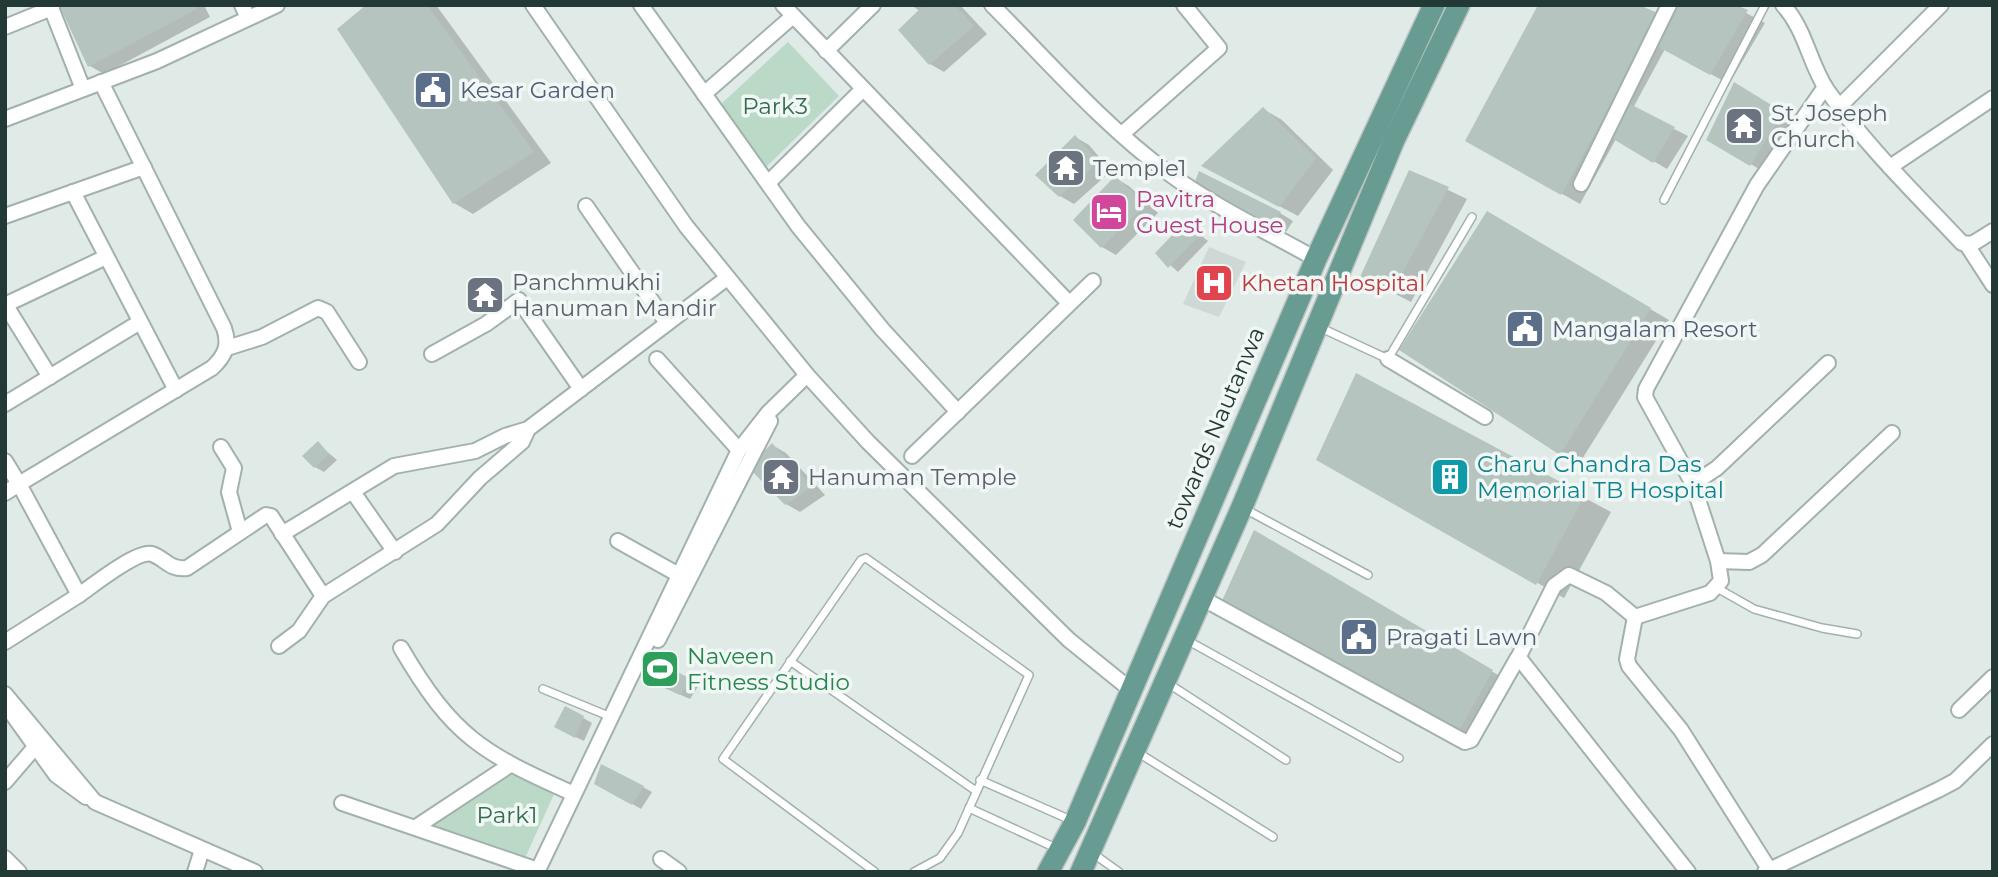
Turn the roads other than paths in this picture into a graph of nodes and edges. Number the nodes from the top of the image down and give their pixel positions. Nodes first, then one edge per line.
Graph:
1 (277, 5) edge
2 (533, 5) edge
3 (641, 5) edge
4 (873, 5) edge
5 (992, 5) edge
6 (1184, 5) edge
7 (1434, 5) edge
8 (1459, 5) edge
9 (1669, 5) edge
10 (1765, 5) edge
11 (1783, 5) edge
12 (1941, 5) edge
13 (51, 7) edge
14 (788, 11) edge
15 (245, 12) edge
16 (5, 27) edge
17 (825, 51) junction
18 (102, 82) junction
19 (1825, 87) junction
20 (83, 89) junction
21 (863, 89) junction
22 (704, 94) junction
23 (1993, 98) edge
24 (1839, 107) junction
25 (5, 119) edge
26 (1122, 134) junction
27 (144, 167) junction
28 (1890, 167) junction
29 (768, 183) junction
30 (1581, 184) dead end
31 (73, 192) junction
32 (1664, 200) dead end
33 (586, 206) dead end
34 (5, 216) edge
35 (1472, 217) dead end
36 (1993, 231) edge
37 (1967, 245) junction
38 (106, 257) junction
39 (1316, 259) junction
40 (727, 278) junction
41 (1093, 281) dead end
42 (1993, 285) edge
43 (1069, 303) junction
44 (140, 322) junction
45 (667, 323) junction
46 (1315, 325) junction
47 (227, 348) junction
48 (432, 354) dead end
49 (657, 359) dead end
50 (1388, 359) junction
51 (359, 362) dead end
52 (1828, 363) dead end
53 (807, 375) junction
54 (50, 377) junction
55 (581, 389) junction
56 (176, 390) junction
57 (780, 401) junction
58 (5, 404) edge
59 (958, 411) junction
60 (1485, 416) dead end
61 (528, 429) junction
62 (1892, 433) dead end
63 (221, 447) dead end
64 (739, 450) junction
65 (912, 456) dead end
66 (5, 461) edge
67 (19, 484) junction
68 (1693, 484) junction
69 (354, 492) junction
70 (5, 493) edge
71 (1242, 507) junction
72 (240, 532) junction
73 (282, 534) junction
74 (618, 541) dead end
75 (395, 552) junction
76 (1718, 561) junction
77 (679, 575) junction
78 (1368, 575) dead end
79 (1717, 588) junction
80 (79, 595) junction
81 (323, 596) junction
82 (1200, 597) junction
83 (1634, 617) junction
84 (1857, 634) dead end
85 (1183, 638) junction
86 (5, 642) edge
87 (279, 646) dead end
88 (401, 648) dead end
89 (1518, 658) junction
90 (790, 661) junction
91 (1993, 677) edge
92 (1166, 682) junction
93 (543, 689) dead end
94 (1131, 690) junction
95 (5, 694) edge
96 (5, 704) edge
97 (1959, 710) dead end
98 (611, 717) junction
99 (1993, 744) edge
100 (35, 747) junction
101 (1136, 751) junction
102 (1399, 758) dead end
103 (1286, 760) dead end
104 (510, 765) junction
105 (980, 780) junction
106 (5, 782) edge
107 (976, 791) junction
108 (574, 794) junction
109 (95, 802) junction
110 (342, 803) dead end
111 (969, 808) junction
112 (1075, 822) junction
113 (416, 827) junction
114 (1273, 837) dead end
115 (1059, 849) junction
116 (1090, 852) junction
117 (200, 856) junction
118 (5, 858) edge
119 (661, 859) dead end
120 (538, 871) edge
121 (1767, 871) edge
122 (19, 872) edge
123 (195, 872) edge
124 (231, 872) edge
125 (255, 872) edge
126 (679, 872) edge
127 (875, 872) edge
128 (914, 872) edge
129 (1048, 872) edge
130 (1081, 872) edge
131 (1119, 872) edge
132 (1688, 872) edge

1 - 15 street
2 - 40 street
3 - 22 street
4 - 17 street
5 - 26 street
6 - 26 street
7 - 39 main road, towards Nautanwa
8 - 46 main road
9 - 30 street
10 - 32 lane
11 - 19 street
12 - 24 street
13 - 16 street
13 - 20 street
14 - 17 street
14 - 22 street
15 - 18 street
17 - 21 street
18 - 20 street
18 - 27 street
19 - 24 street
19 - 68 street
20 - 25 street
21 - 29 street
21 - 43 street
22 - 29 street
23 - 28 street
24 - 28 street
26 - 39 street
27 - 31 street
27 - 47 street
28 - 37 street
29 - 59 street
31 - 34 street
31 - 38 street
33 - 45 street
35 - 50 lane
36 - 37 street
37 - 42 street
38 - 44 street
38 - 54 street
39 - 94 main road, towards Nautanwa
40 - 45 street
40 - 53 street
41 - 43 street
43 - 59 street
44 - 54 street
44 - 56 street
45 - 55 street
46 - 50 lane
46 - 71 main road
47 - 51 street
47 - 56 street
48 - 55 street
49 - 64 street
50 - 60 street
52 - 68 street
53 - 57 street
53 - 94 street
54 - 58 street
55 - 61 street
56 - 67 street
57 - 64 street
57 - 120 street
59 - 65 street
61 - 69 street
61 - 75 street
62 - 76 street
63 - 72 street
64 - 77 street
66 - 67 street
67 - 70 street
67 - 80 street
68 - 76 street
69 - 73 street
69 - 75 street
71 - 78 lane
71 - 82 main road
72 - 73 street
72 - 80 street
73 - 81 street
74 - 77 street
75 - 81 street
76 - 79 street
77 - 98 street
79 - 83 street
79 - 84 lane
80 - 86 street
81 - 87 street
82 - 85 main road
82 - 89 street
83 - 89 street
83 - 121 street
85 - 92 main road
85 - 102 lane
88 - 104 street
89 - 132 street
90 - 105 lane
90 - 107 lane
90 - 127 lane
91 - 97 street
92 - 101 main road
92 - 103 lane
93 - 98 lane
94 - 112 main road, towards Nautanwa
95 - 109 street
96 - 100 street
98 - 108 street
99 - 121 street
100 - 106 street
100 - 109 street
101 - 114 lane
101 - 116 main road
104 - 108 street
104 - 113 street
105 - 107 lane
105 - 112 lane
107 - 111 lane
108 - 120 street
109 - 117 street
109 - 125 street
110 - 113 street
111 - 115 lane
111 - 128 lane
112 - 115 main road, towards Nautanwa
113 - 120 street
115 - 129 main road, towards Nautanwa
116 - 130 main road
116 - 131 lane
117 - 123 street
117 - 124 street
118 - 122 street
119 - 126 street

